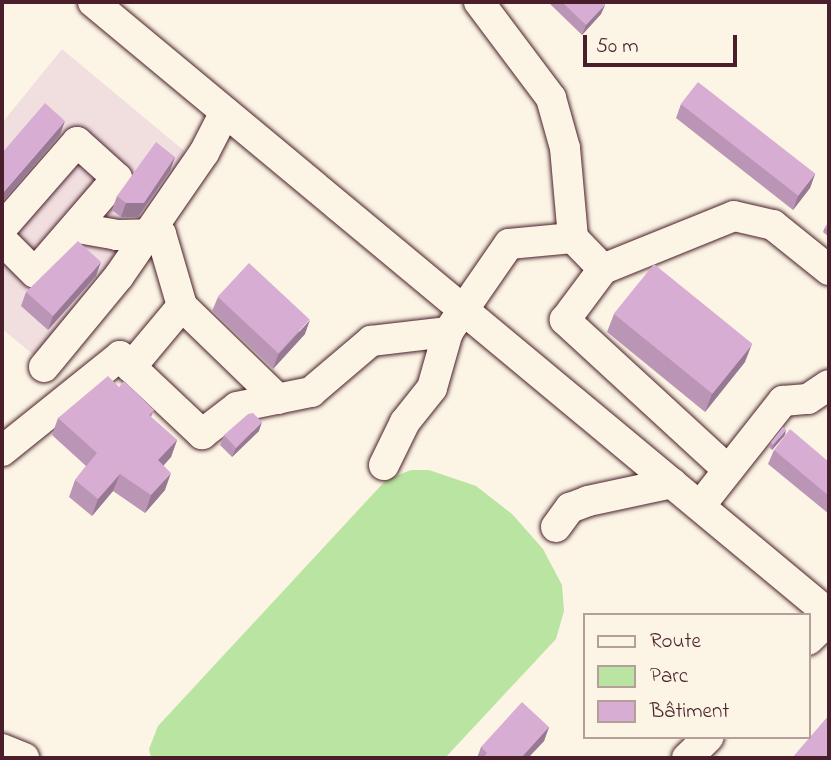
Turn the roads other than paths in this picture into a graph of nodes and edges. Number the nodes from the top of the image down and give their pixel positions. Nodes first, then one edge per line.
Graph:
1 (93, 2) edge
2 (479, 2) edge
3 (225, 112) junction
4 (2, 228) edge
5 (78, 228) junction
6 (148, 234) junction
7 (573, 238) junction
8 (2, 240) edge
9 (603, 269) junction
10 (829, 270) edge
11 (182, 306) junction
12 (455, 321) junction
13 (44, 367) dead end
14 (131, 367) junction
15 (829, 385) edge
16 (278, 399) junction
17 (2, 451) edge
18 (384, 465) dead end
19 (728, 470) junction
20 (672, 483) junction
21 (700, 506) junction
22 (556, 527) dead end
23 (829, 614) edge
24 (829, 620) edge
25 (810, 638) edge
26 (707, 739) edge
27 (2, 749) edge
28 (24, 758) edge
29 (687, 758) edge

1 - 3 lane
2 - 7 lane
3 - 6 lane
3 - 12 lane
4 - 5 lane
5 - 6 lane
5 - 8 lane
6 - 11 lane
6 - 13 lane
7 - 9 lane
7 - 12 lane
9 - 10 lane
9 - 19 lane
11 - 14 lane
11 - 16 lane
12 - 16 lane
12 - 18 lane
12 - 20 lane
14 - 16 lane
14 - 17 lane
15 - 19 lane
19 - 21 lane
20 - 21 lane
20 - 22 lane
21 - 23 lane
24 - 25 lane
26 - 29 lane
27 - 28 lane

